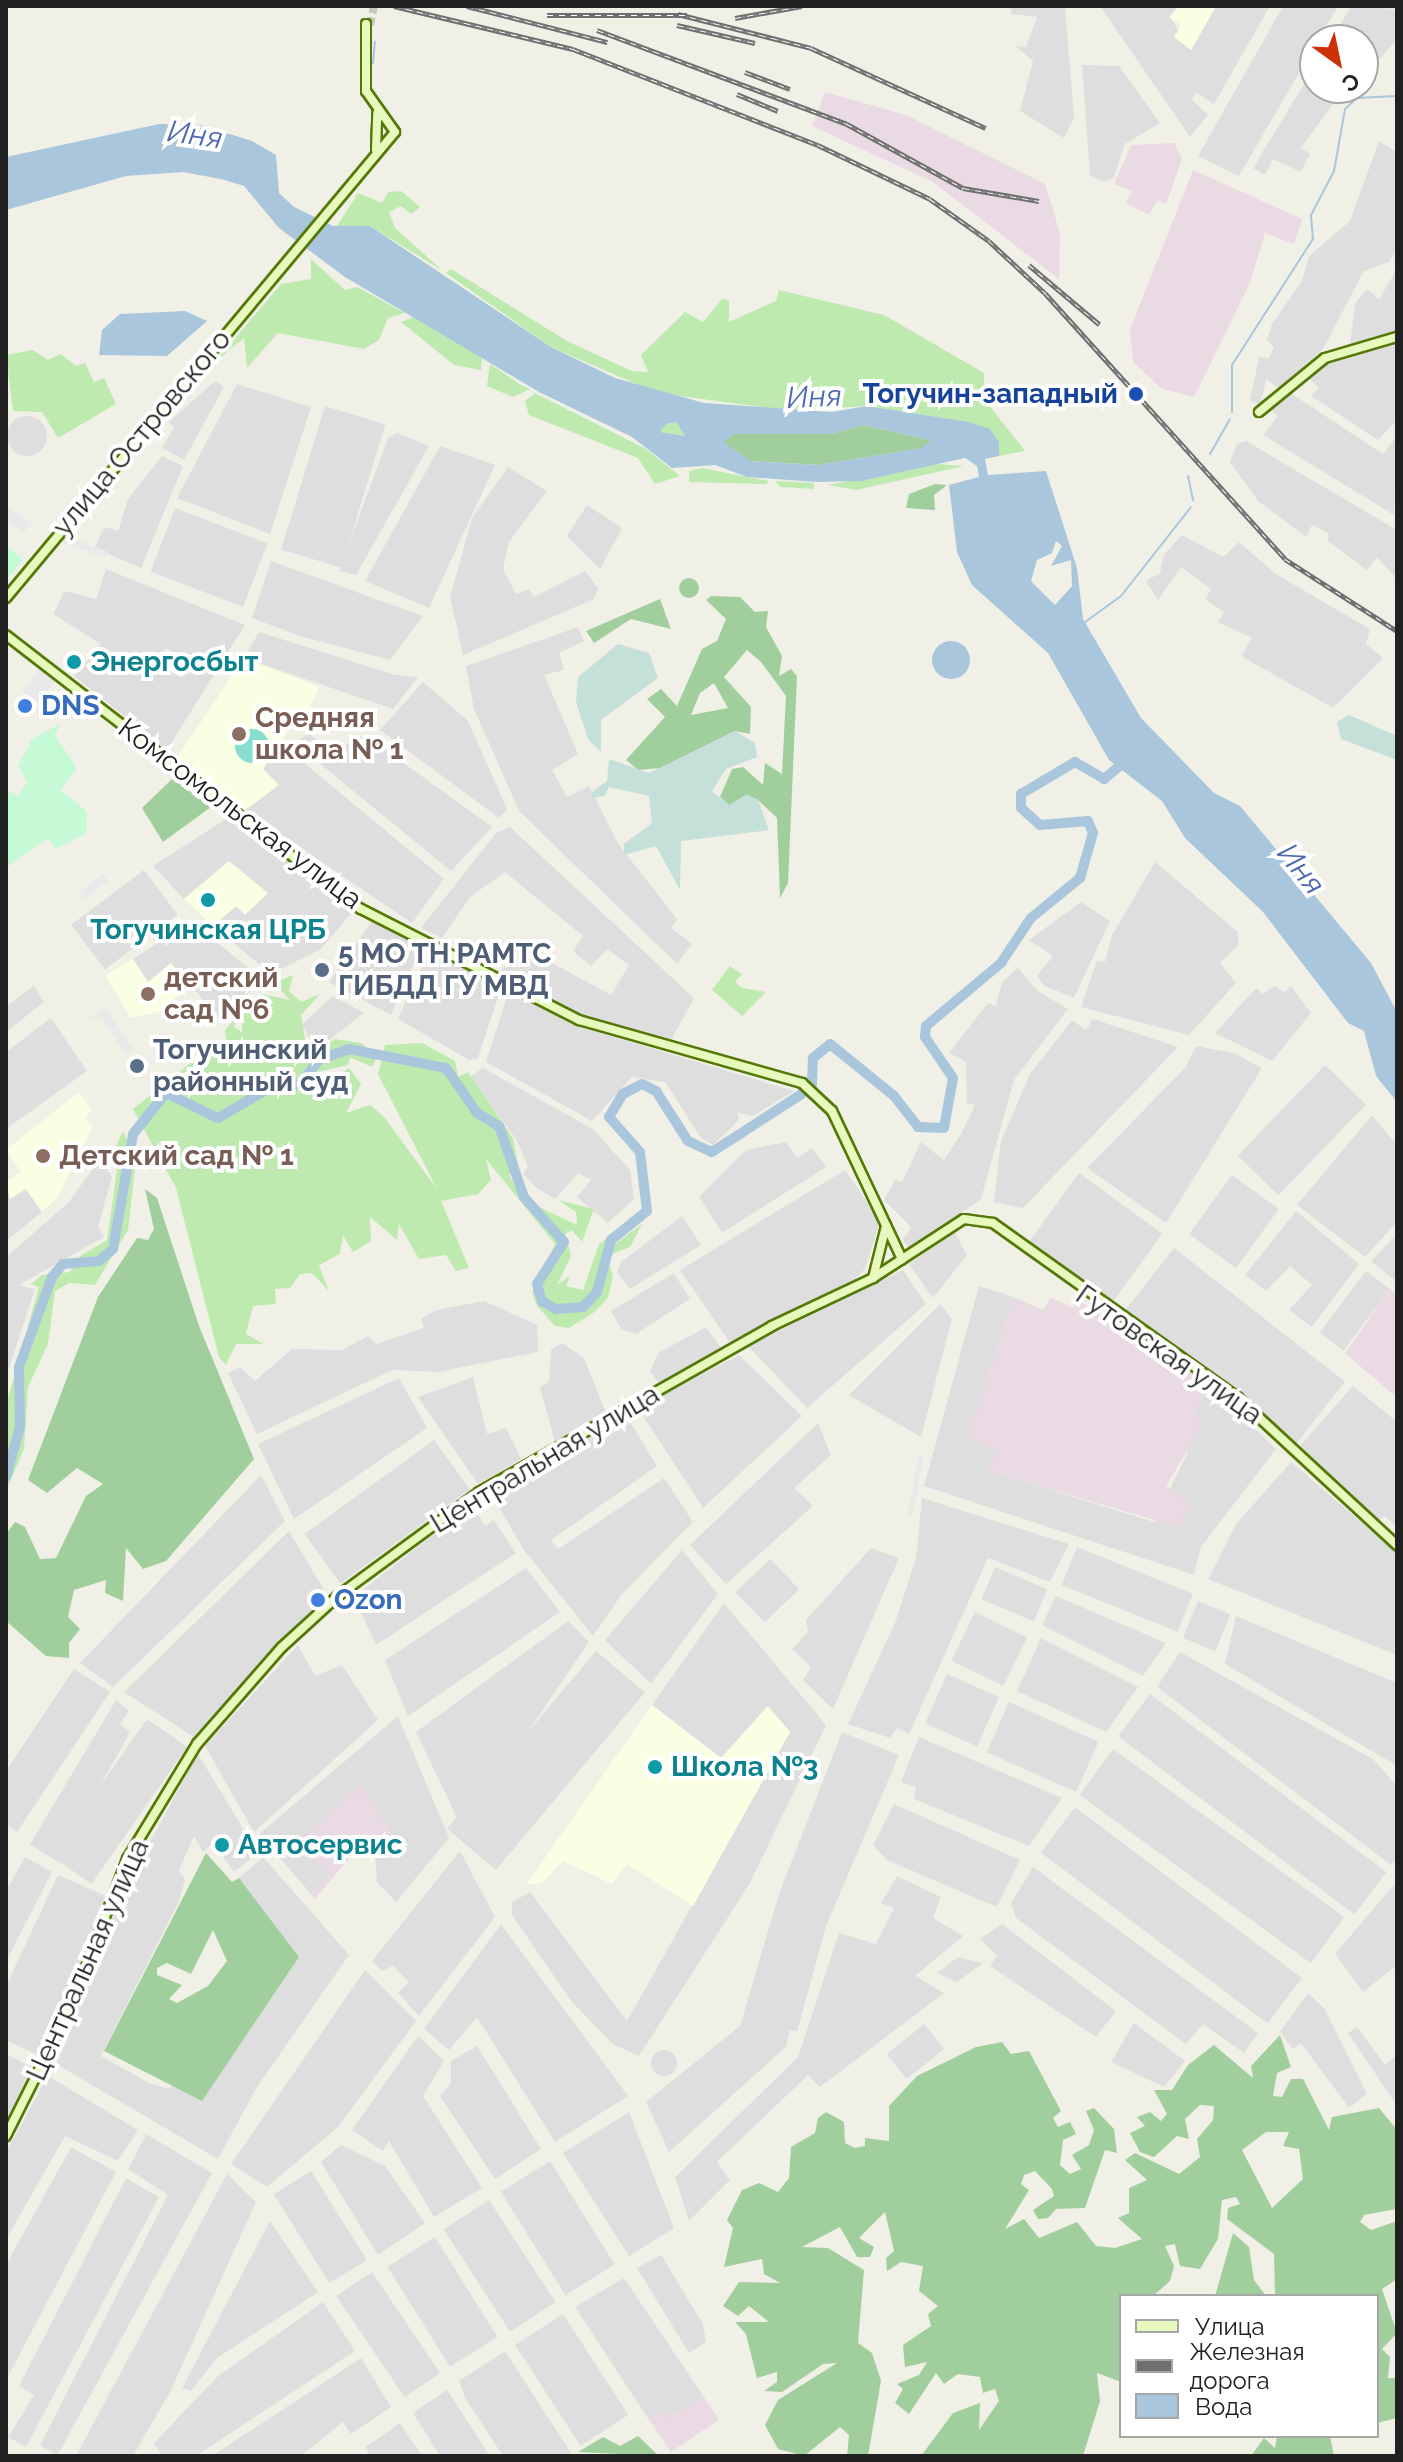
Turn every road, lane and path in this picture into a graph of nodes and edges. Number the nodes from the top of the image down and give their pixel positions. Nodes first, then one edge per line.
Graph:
1 (368, 24) tunnel mouth
2 (374, 106) junction
3 (373, 158) junction
4 (1397, 337) edge
5 (1259, 412) dead end
6 (6, 598) edge
7 (6, 635) edge
8 (887, 1225) junction
9 (883, 1246) junction
10 (902, 1259) junction
11 (873, 1278) junction
12 (1397, 1545) edge
13 (6, 2136) edge

1 - 2 main road
2 - 3 main road
2 - 3 main road, улица Островского
3 - 6 main road, улица Островского
4 - 5 main road
7 - 8 main road, Комсомольская улица
8 - 9 main road
8 - 10 main road
9 - 10 main road
9 - 11 main road
10 - 11 main road, Центральная улица
10 - 12 main road, Гутовская улица
11 - 13 main road, Центральная улица

